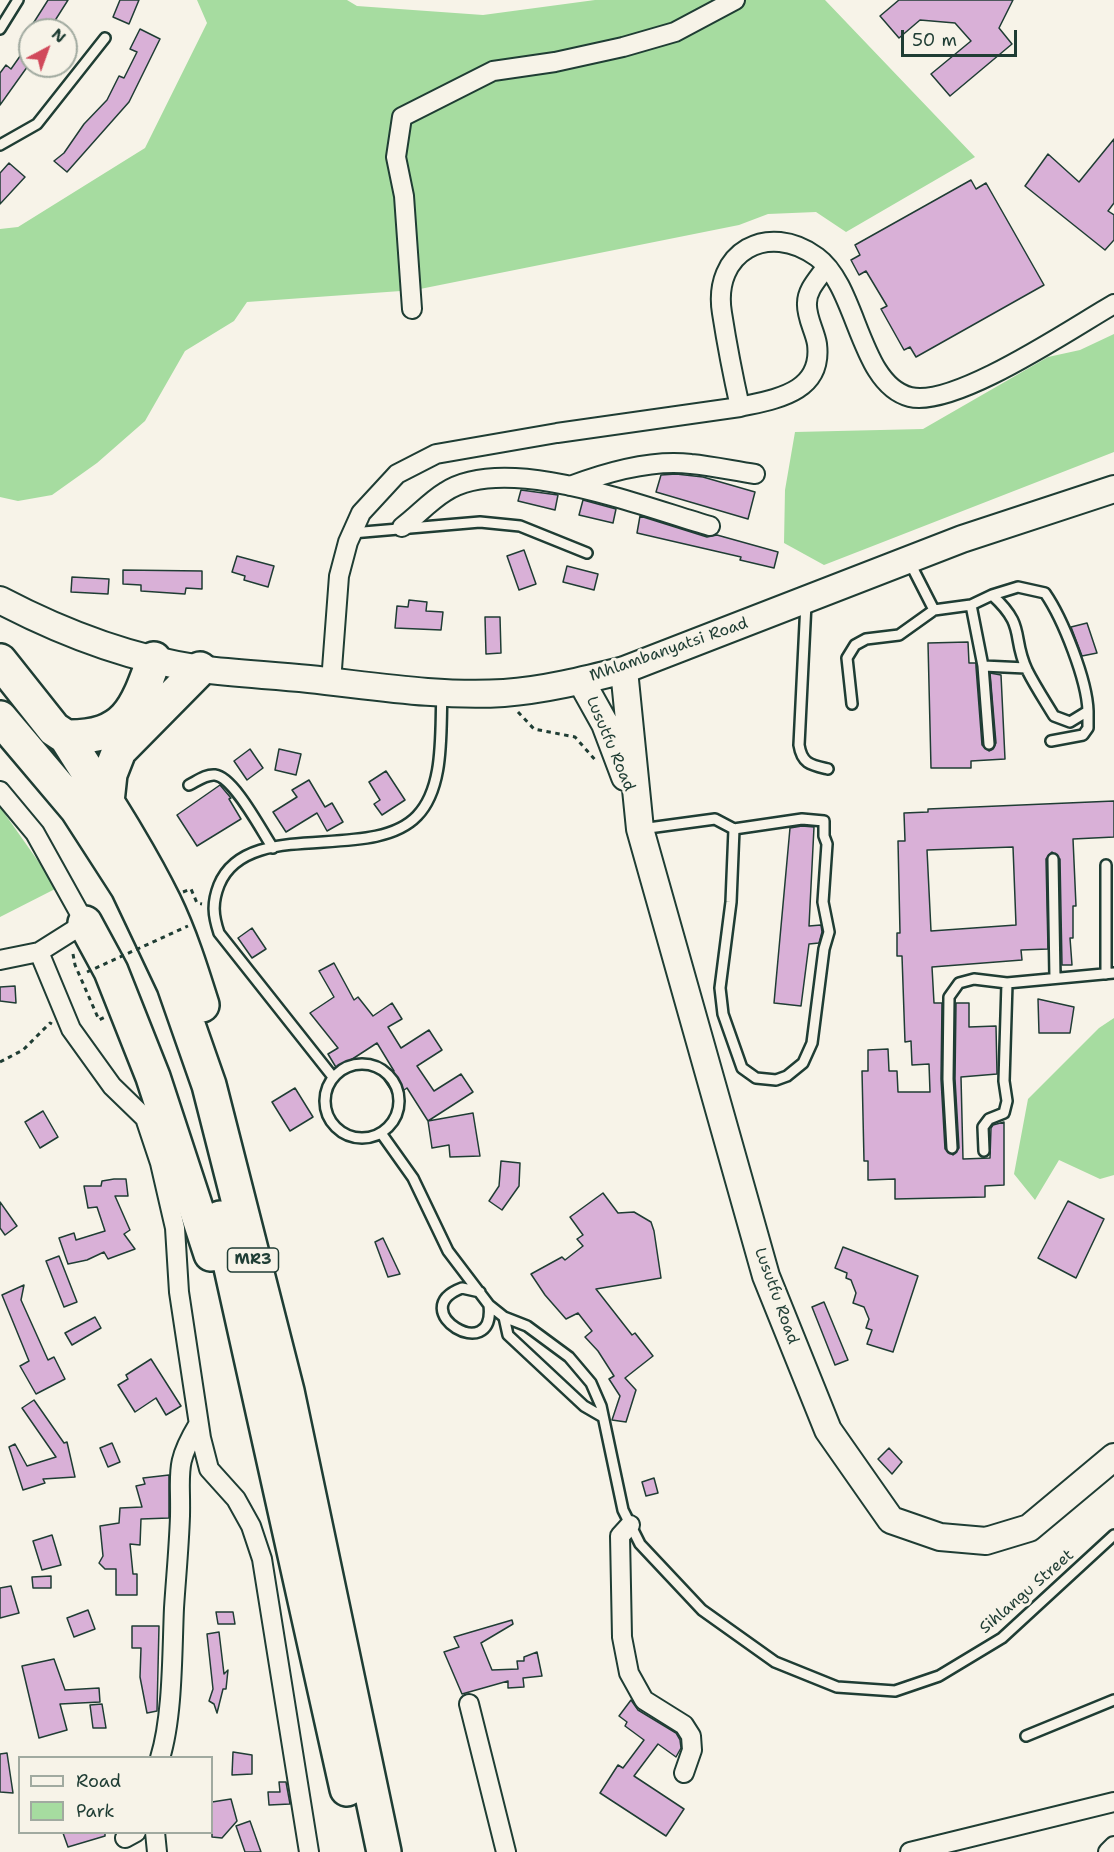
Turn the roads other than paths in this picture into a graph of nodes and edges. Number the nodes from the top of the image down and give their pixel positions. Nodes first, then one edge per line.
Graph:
1 (18, 0) edge
2 (735, 0) edge
3 (0, 29) edge
4 (105, 38) dead end
5 (0, 145) edge
6 (826, 267) junction
7 (1114, 304) edge
8 (412, 309) dead end
9 (740, 407) junction
10 (755, 474) dead end
11 (570, 486) junction
12 (1114, 489) edge
13 (710, 526) dead end
14 (402, 527) junction
15 (352, 532) junction
16 (586, 553) dead end
17 (909, 561) junction
18 (992, 595) junction
19 (0, 600) edge
20 (806, 600) junction
21 (971, 605) junction
22 (934, 610) junction
23 (154, 659) junction
24 (0, 661) edge
25 (983, 666) junction
26 (1026, 668) junction
27 (201, 669) junction
28 (624, 670) junction
29 (581, 681) junction
30 (331, 682) junction
31 (442, 692) junction
32 (852, 704) dead end
33 (1088, 711) junction
34 (0, 718) edge
35 (66, 737) junction
36 (1051, 741) dead end
37 (989, 744) dead end
38 (0, 747) edge
39 (828, 769) dead end
40 (189, 785) dead end
41 (0, 791) edge
42 (106, 802) junction
43 (639, 819) junction
44 (734, 830) junction
45 (273, 848) junction
46 (1053, 859) dead end
47 (1106, 865) dead end
48 (75, 949) junction
49 (0, 960) edge
50 (1110, 973) edge
51 (1055, 978) junction
52 (1007, 983) junction
53 (333, 1077) junction
54 (381, 1133) junction
55 (952, 1148) dead end
56 (984, 1151) dead end
57 (482, 1293) junction
58 (489, 1305) junction
59 (504, 1317) junction
60 (287, 1391) junction
61 (262, 1413) junction
62 (603, 1417) junction
63 (198, 1425) junction
64 (1114, 1457) edge
65 (630, 1525) junction
66 (1114, 1535) edge
67 (1114, 1700) edge
68 (469, 1704) dead end
69 (1026, 1736) dead end
70 (161, 1756) edge
71 (684, 1773) dead end
72 (1114, 1802) edge
73 (155, 1834) edge
74 (1114, 1846) edge
75 (157, 1852) edge
76 (309, 1852) edge
77 (361, 1852) edge
78 (384, 1852) edge
79 (506, 1852) edge
80 (910, 1852) edge
81 (1108, 1852) edge

1 - 3 lane
2 - 8 street
4 - 5 lane
6 - 7 street
6 - 9 street
6 - 9 street
9 - 15 street
10 - 11 street
11 - 13 street
11 - 14 street
12 - 17 street, Mhlambanyatsi Road
14 - 15 lane
14 - 16 lane
15 - 30 street
17 - 20 street, Mhlambanyatsi Road
17 - 22 lane
18 - 21 lane
18 - 26 lane
18 - 33 lane
19 - 23 street, Mhlambanyatsi Road
20 - 28 street, Mhlambanyatsi Road
20 - 39 lane
21 - 22 lane
21 - 25 lane
22 - 32 lane
23 - 27 street, Mhlambanyatsi Road
23 - 35 highway
24 - 35 highway
25 - 26 lane
25 - 37 lane
26 - 33 lane
27 - 30 street, Mhlambanyatsi Road
27 - 42 highway
28 - 29 street, Mhlambanyatsi Road
28 - 43 street, Lusutfu Road
29 - 31 street, Mhlambanyatsi Road
29 - 43 street, Lusutfu Road
30 - 31 street, Mhlambanyatsi Road
31 - 45 lane
33 - 36 lane
34 - 60 highway, MR3
35 - 42 highway
38 - 61 highway, MR3
40 - 45 lane
41 - 48 street
42 - 60 highway
43 - 44 lane
43 - 64 street, Lusutfu Road
44 - 44 lane
45 - 53 lane
46 - 51 lane
47 - 50 lane
48 - 49 street
48 - 61 highway
48 - 63 street
50 - 51 lane
51 - 52 lane
52 - 55 lane
52 - 56 lane
53 - 54 lane
53 - 54 lane
54 - 57 lane, Sihlangu Street
57 - 58 lane, Sihlangu Street
57 - 58 lane
58 - 59 lane, Sihlangu Street
59 - 62 lane, Sihlangu Street
59 - 62 lane, Sihlangu Street
60 - 78 highway, MR3
61 - 77 highway, MR3
62 - 65 lane, Sihlangu Street
63 - 70 street
63 - 76 street
65 - 66 lane, Sihlangu Street
65 - 71 street
67 - 69 lane
68 - 79 street
72 - 80 street
73 - 75 street
74 - 81 street

